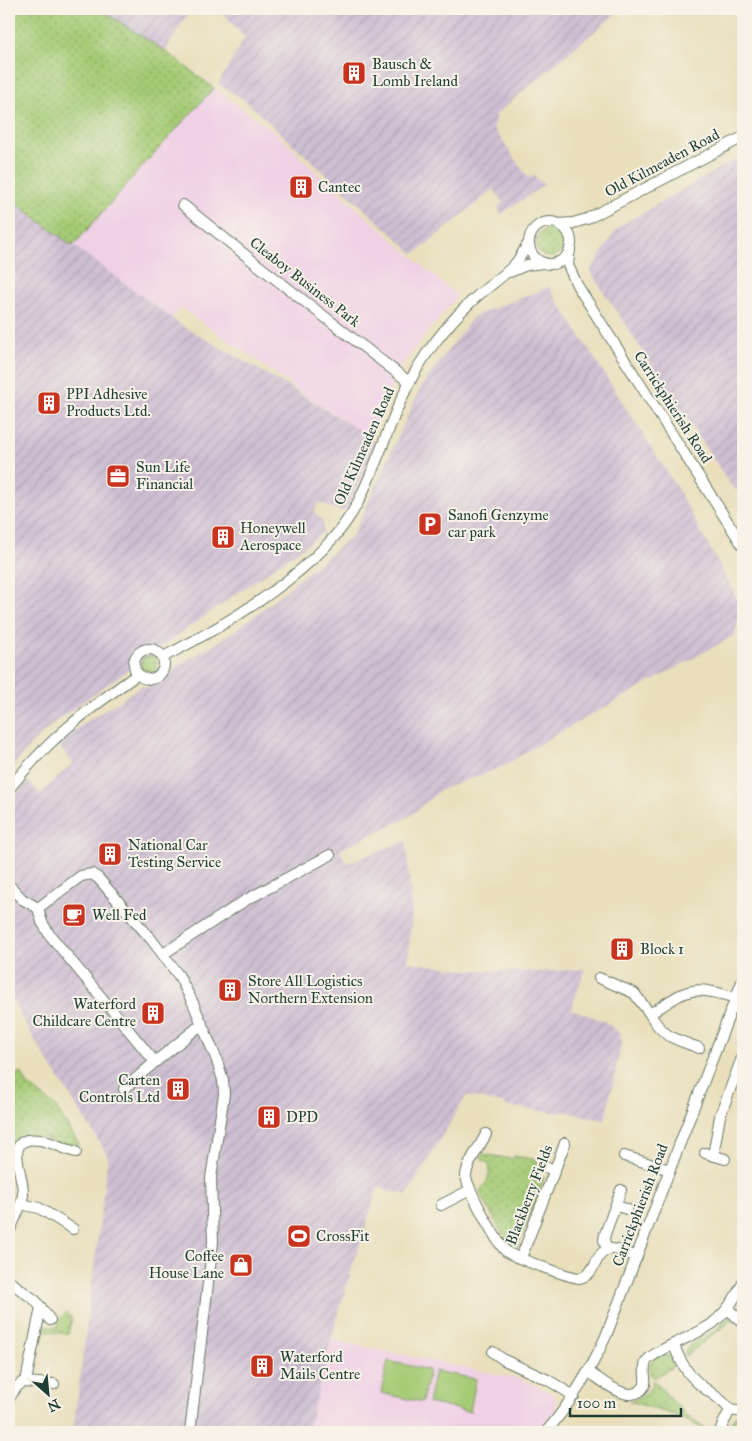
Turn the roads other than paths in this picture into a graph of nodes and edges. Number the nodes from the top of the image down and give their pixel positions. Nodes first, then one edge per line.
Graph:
1 (743, 137) edge
2 (183, 205) dead end
3 (595, 215) junction
4 (558, 224) junction
5 (529, 243) junction
6 (570, 246) junction
7 (546, 263) junction
8 (501, 278) junction
9 (577, 285) junction
10 (409, 382) junction
11 (743, 546) edge
12 (163, 657) junction
13 (138, 674) junction
14 (9, 789) edge
15 (330, 854) dead end
16 (9, 885) edge
17 (38, 908) junction
18 (163, 954) junction
19 (599, 978) dead end
20 (743, 979) edge
21 (736, 998) junction
22 (650, 1014) junction
23 (202, 1024) junction
24 (699, 1048) dead end
25 (743, 1055) edge
26 (155, 1062) junction
27 (124, 1089) dead end
28 (486, 1134) dead end
29 (565, 1143) dead end
30 (76, 1152) dead end
31 (624, 1156) dead end
32 (725, 1159) dead end
33 (543, 1167) dead end
34 (554, 1169) junction
35 (670, 1170) junction
36 (470, 1190) junction
37 (622, 1190) dead end
38 (21, 1204) junction
39 (440, 1206) dead end
40 (616, 1206) junction
41 (627, 1209) dead end
42 (73, 1228) dead end
43 (9, 1232) edge
44 (607, 1250) junction
45 (637, 1257) junction
46 (521, 1258) junction
47 (9, 1281) edge
48 (743, 1283) edge
49 (41, 1307) junction
50 (728, 1309) junction
51 (50, 1320) dead end
52 (743, 1322) edge
53 (674, 1345) junction
54 (493, 1352) dead end
55 (589, 1372) junction
56 (26, 1381) junction
57 (54, 1384) dead end
58 (574, 1396) junction
59 (9, 1399) edge
60 (730, 1410) junction
61 (743, 1412) edge
62 (721, 1428) dead end
63 (190, 1432) edge
64 (546, 1432) edge

1 - 3 street, Old Kilmeaden Road
2 - 10 street, Cleaboy Business Park
3 - 4 street, Old Kilmeaden Road
3 - 6 street, Old Kilmeaden Road
4 - 5 street
4 - 6 street
5 - 7 street
5 - 8 street, Old Kilmeaden Road
6 - 7 street
6 - 9 street, Carrickphierish Road
7 - 8 street, Old Kilmeaden Road
7 - 9 street, Carrickphierish Road
8 - 10 street, Old Kilmeaden Road
9 - 11 street, Carrickphierish Road
10 - 12 street, Old Kilmeaden Road
12 - 13 street
12 - 13 street
13 - 14 street
15 - 18 street
16 - 17 street
17 - 18 street
17 - 26 street
18 - 23 street
19 - 22 street
20 - 21 street, Carrickphierish Road
21 - 22 street
21 - 35 street, Carrickphierish Road
22 - 24 street
23 - 26 street
23 - 63 street
25 - 32 street
26 - 27 street
28 - 36 street, Blackberry Fields
29 - 34 street, Blackberry Fields
30 - 38 street
31 - 35 street
33 - 34 street
34 - 46 street, Blackberry Fields
35 - 45 street, Carrickphierish Road
36 - 39 street
36 - 46 street, Blackberry Fields
37 - 40 street
38 - 42 street
38 - 43 street
40 - 41 street
40 - 44 street
44 - 45 street
44 - 46 street, Blackberry Fields
45 - 55 street, Carrickphierish Road
47 - 49 street
48 - 50 street
49 - 51 street
49 - 56 street
50 - 52 street
50 - 53 street
53 - 55 street
53 - 60 street
54 - 58 street
55 - 58 street, Carrickphierish Road
56 - 57 street
56 - 59 street
58 - 64 street, Carrickphierish Road
60 - 61 street
60 - 62 street

